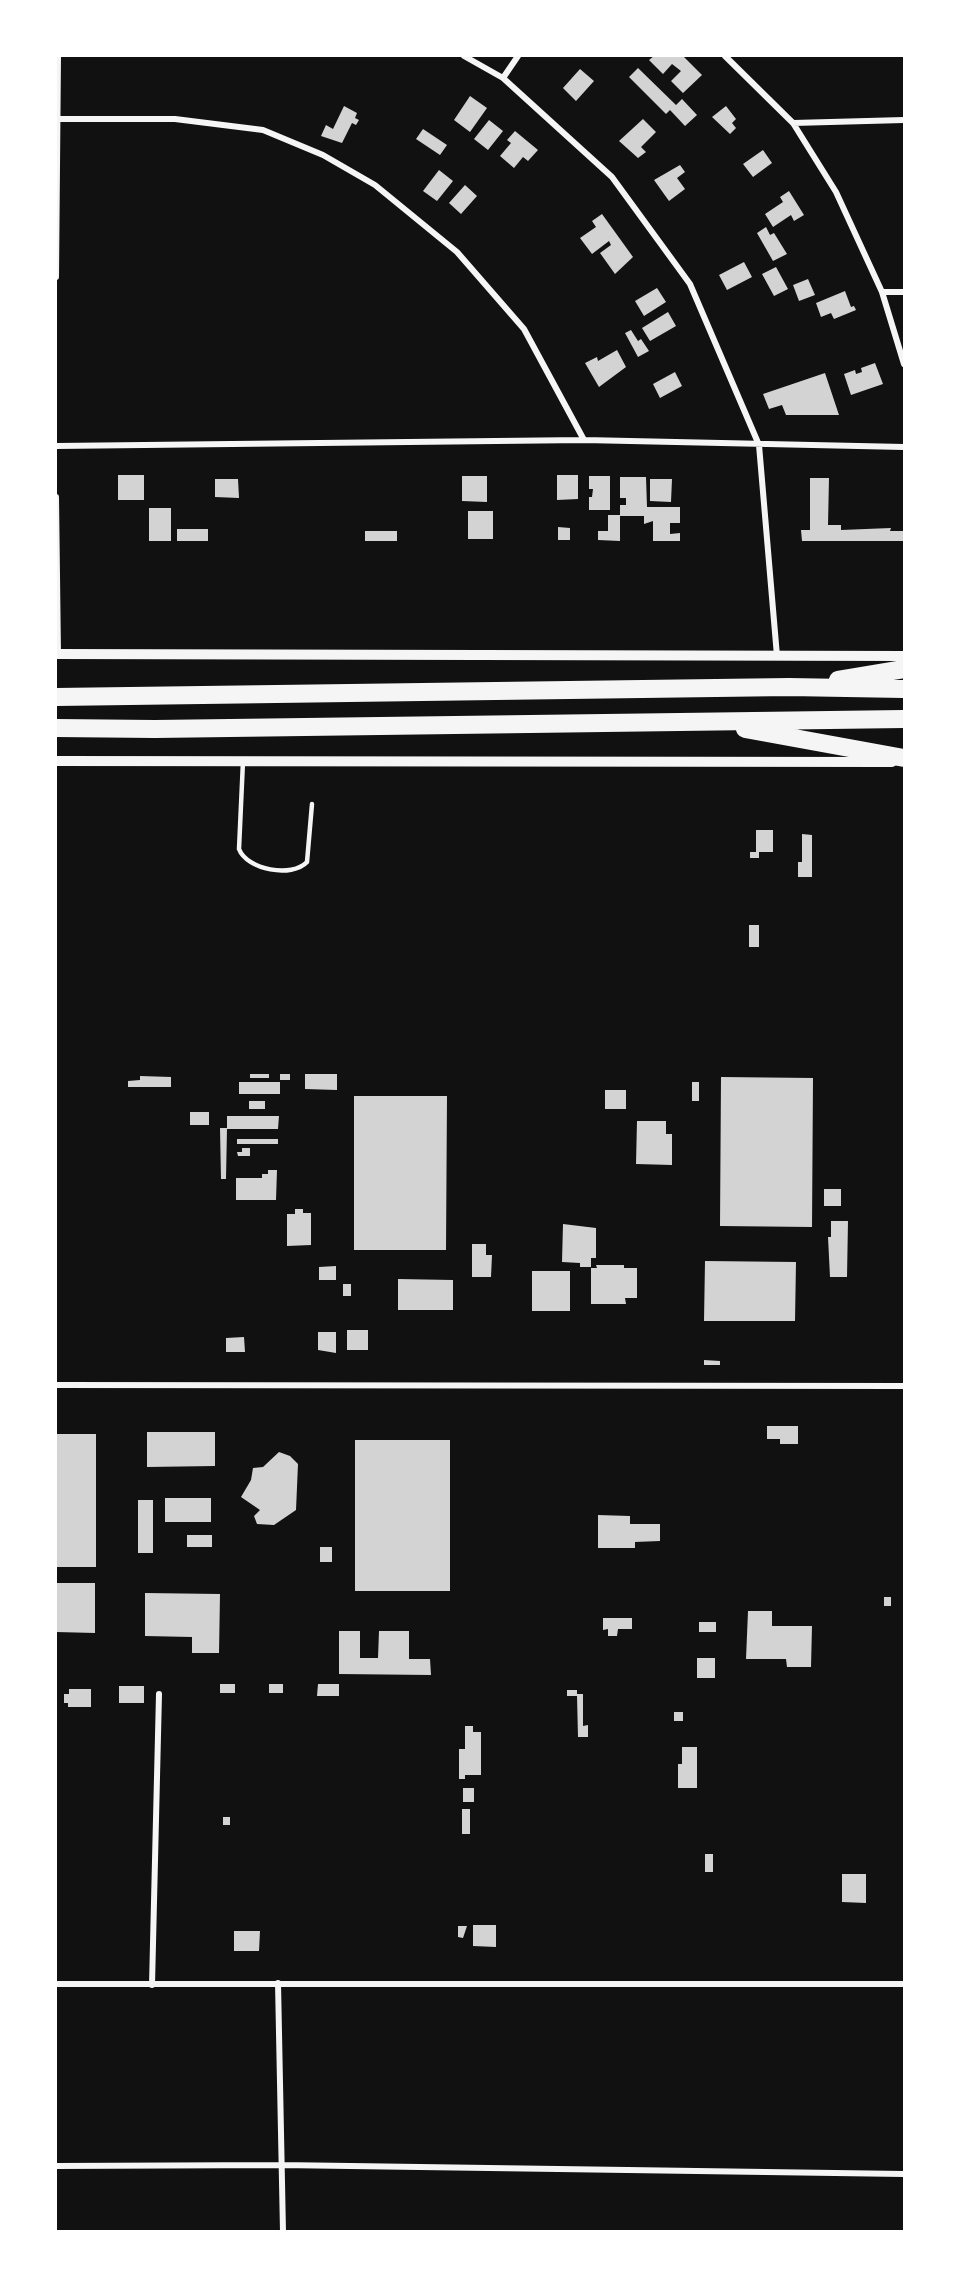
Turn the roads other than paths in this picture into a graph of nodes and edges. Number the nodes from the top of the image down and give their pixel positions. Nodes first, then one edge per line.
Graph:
1 (58, 56) edge
2 (464, 56) edge
3 (518, 56) edge
4 (725, 56) edge
5 (503, 78) junction
6 (57, 119) edge
7 (904, 120) edge
8 (793, 123) junction
9 (56, 277) edge
10 (882, 292) junction
11 (904, 292) edge
12 (904, 364) edge
13 (584, 440) junction
14 (759, 445) junction
15 (56, 446) edge
16 (904, 447) edge
17 (56, 497) edge
18 (57, 654) edge
19 (777, 656) junction
20 (904, 656) edge
21 (904, 669) edge
22 (789, 687) junction
23 (904, 689) edge
24 (56, 697) edge
25 (904, 719) edge
26 (705, 722) junction
27 (56, 728) edge
28 (56, 760) edge
29 (904, 760) edge
30 (243, 761) junction
31 (312, 804) dead end
32 (56, 1385) edge
33 (904, 1386) edge
34 (159, 1694) dead end
35 (278, 1983) junction
36 (56, 1984) edge
37 (904, 1984) edge
38 (152, 1985) junction
39 (281, 2165) junction
40 (56, 2166) edge
41 (904, 2174) edge
42 (283, 2232) edge

1 - 6 street
2 - 5 street
3 - 5 street
4 - 8 street
5 - 14 street
6 - 9 street
6 - 13 street
7 - 8 street
8 - 10 street
10 - 11 street
10 - 12 street
13 - 14 street
13 - 15 street
14 - 16 street
14 - 19 street
17 - 18 street
18 - 19 street
19 - 20 street
21 - 22 highway
22 - 23 highway
22 - 24 highway
25 - 26 highway
26 - 27 highway
26 - 29 highway
28 - 30 street
29 - 30 street
30 - 31 lane
32 - 33 street
34 - 38 street
35 - 37 street
35 - 38 street
35 - 39 street
36 - 38 street
39 - 40 street
39 - 41 street
39 - 42 street

